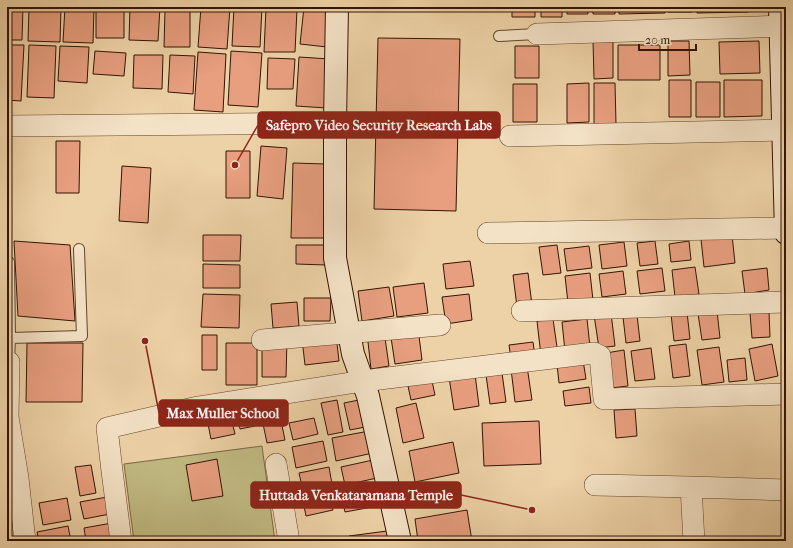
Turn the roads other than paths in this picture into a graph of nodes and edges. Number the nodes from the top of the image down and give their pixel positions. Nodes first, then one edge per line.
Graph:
1 (337, 7) edge
2 (782, 20) edge
3 (537, 34) joint
4 (499, 36) dead end
5 (335, 123) junction
6 (7, 126) edge
7 (785, 130) edge
8 (510, 136) dead end
9 (786, 228) edge
10 (488, 233) dead end
11 (786, 233) edge
12 (79, 249) dead end
13 (9, 262) dead end
14 (786, 302) edge
15 (522, 311) dead end
16 (440, 325) dead end
17 (349, 332) junction
18 (8, 338) edge
19 (262, 340) dead end
20 (9, 362) joint
21 (363, 381) junction
22 (786, 394) edge
23 (276, 464) dead end
24 (595, 485) dead end
25 (691, 487) junction
26 (786, 490) edge
27 (25, 541) edge
28 (121, 541) edge
29 (289, 541) edge
30 (400, 541) edge
31 (694, 541) edge

1 - 5 street
2 - 3 street
2 - 7 street
3 - 4 lane
5 - 6 street
5 - 17 street
7 - 8 street
7 - 9 street
9 - 10 street
9 - 11 street
12 - 18 lane
13 - 18 lane
14 - 15 street
16 - 17 street
17 - 19 street
17 - 21 street
18 - 20 lane
20 - 27 street
21 - 22 street
21 - 28 street
21 - 30 street
23 - 29 street
24 - 25 street
25 - 26 street
25 - 31 street

